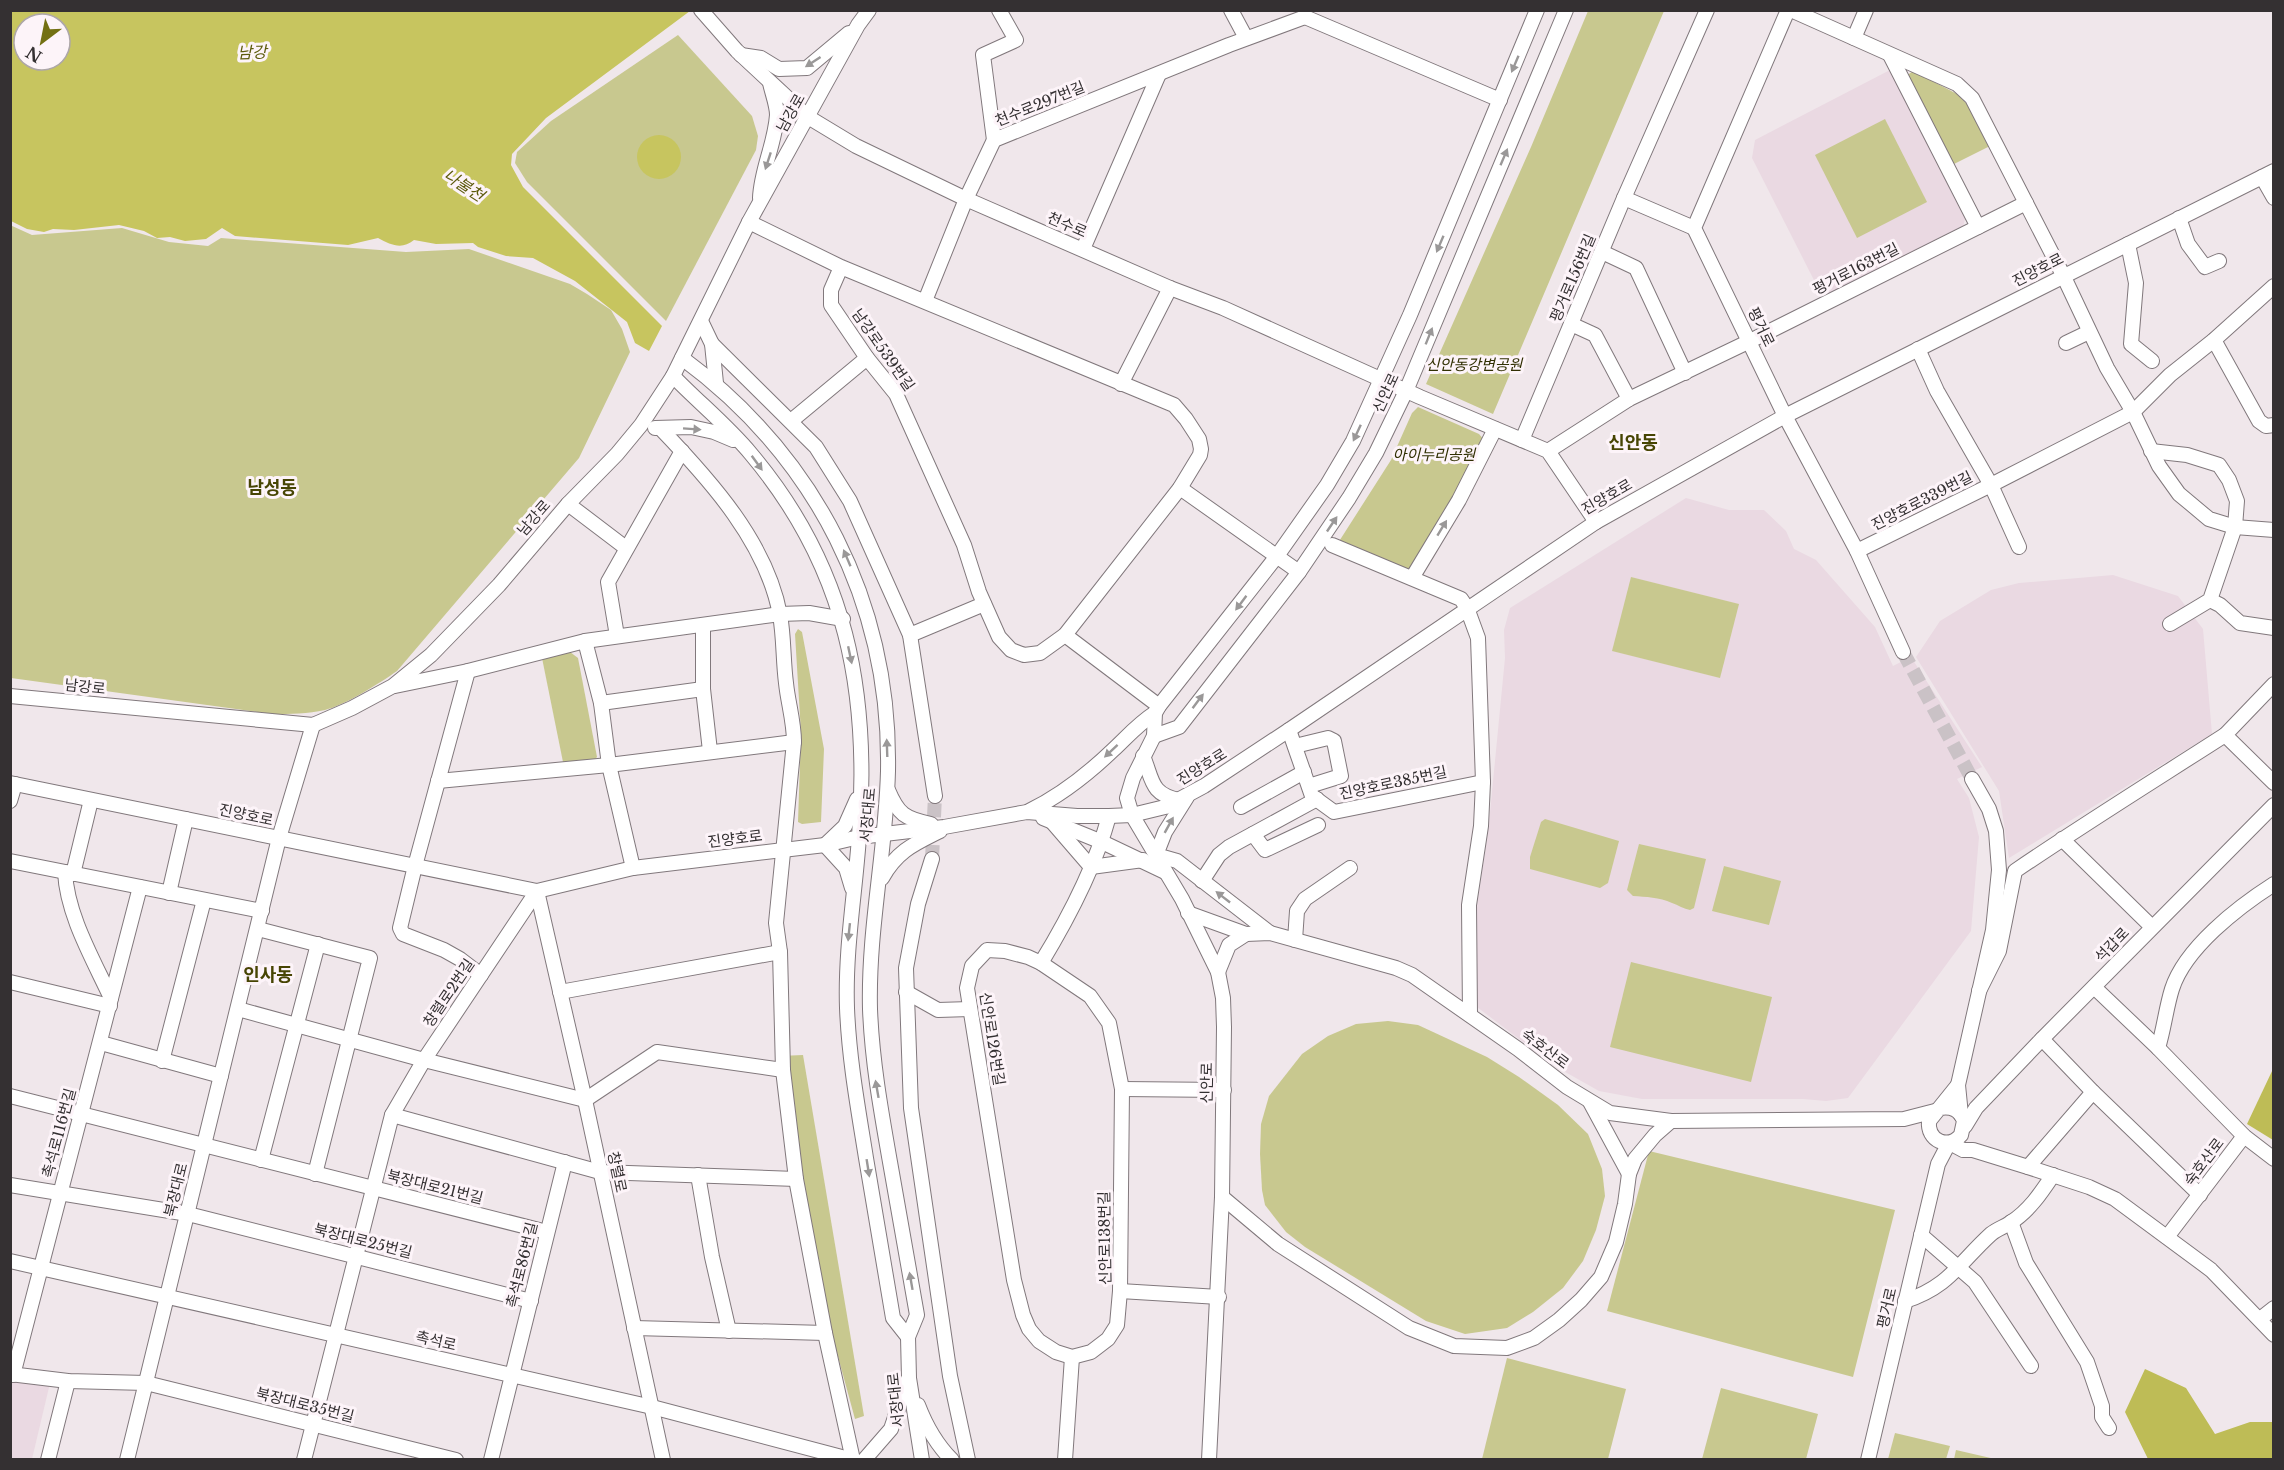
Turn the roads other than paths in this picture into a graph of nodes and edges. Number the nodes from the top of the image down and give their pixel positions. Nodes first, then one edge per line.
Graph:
1 (701, 10) edge
2 (869, 10) edge
3 (999, 10) edge
4 (1231, 10) edge
5 (1538, 10) edge
6 (1566, 10) edge
7 (1707, 10) edge
8 (1790, 10) edge
9 (1866, 10) edge
10 (1310, 14) edge
11 (858, 25) junction
12 (1246, 38) junction
13 (1854, 38) junction
14 (739, 53) junction
15 (1890, 55) junction
16 (1159, 74) junction
17 (770, 83) junction
18 (1500, 100) junction
19 (808, 117) junction
20 (994, 140) junction
21 (2268, 174) edge
22 (1624, 198) junction
23 (2274, 198) edge
24 (966, 199) junction
25 (760, 202) junction
26 (2026, 203) junction
27 (2179, 218) junction
28 (749, 222) junction
29 (1978, 227) junction
30 (1694, 228) junction
31 (2127, 244) junction
32 (1083, 249) junction
33 (1602, 252) junction
34 (2219, 261) dead end
35 (842, 267) junction
36 (2063, 275) junction
37 (2274, 286) edge
38 (1170, 288) junction
39 (925, 300) junction
40 (701, 321) junction
41 (1571, 324) junction
42 (2089, 332) junction
43 (2214, 340) junction
44 (1750, 342) junction
45 (2066, 343) dead end
46 (711, 344) junction
47 (1918, 349) junction
48 (682, 358) junction
49 (867, 358) junction
50 (2152, 362) dead end
51 (1686, 373) junction
52 (673, 376) junction
53 (1382, 380) junction
54 (716, 383) junction
55 (1121, 384) junction
56 (1406, 391) junction
57 (1629, 399) junction
58 (2133, 412) junction
59 (1785, 416) junction
60 (791, 422) junction
61 (641, 425) junction
62 (2274, 425) edge
63 (661, 429) junction
64 (1495, 429) junction
65 (1522, 441) junction
66 (740, 443) junction
67 (682, 451) junction
68 (1548, 451) junction
69 (2151, 451) junction
70 (1991, 486) junction
71 (1180, 488) junction
72 (568, 504) junction
73 (1596, 522) junction
74 (2235, 527) junction
75 (2274, 530) edge
76 (1332, 545) dead end
77 (2019, 547) dead end
78 (626, 548) junction
79 (1857, 551) junction
80 (1277, 556) junction
81 (1299, 572) junction
82 (1412, 578) junction
83 (2210, 600) junction
84 (984, 604) junction
85 (1467, 608) junction
86 (780, 614) junction
87 (843, 619) junction
88 (2170, 624) dead end
89 (702, 625) junction
90 (2274, 628) edge
91 (910, 635) junction
92 (1065, 635) junction
93 (617, 636) junction
94 (585, 641) junction
95 (1903, 652) tunnel mouth
96 (468, 671) junction
97 (2274, 684) edge
98 (393, 686) junction
99 (703, 689) junction
100 (10, 696) edge
101 (601, 703) junction
102 (1157, 710) junction
103 (313, 725) junction
104 (1290, 730) junction
105 (2225, 735) junction
106 (1154, 736) junction
107 (794, 742) junction
108 (1295, 746) junction
109 (710, 751) junction
110 (1143, 756) junction
111 (609, 765) junction
112 (1304, 772) junction
113 (1972, 779) tunnel mouth
114 (438, 781) junction
115 (1483, 782) junction
116 (2274, 783) edge
117 (13, 784) edge
118 (861, 785) junction
119 (887, 786) junction
120 (1309, 786) junction
121 (936, 796) tunnel mouth
122 (1183, 799) junction
123 (1317, 799) junction
124 (91, 800) junction
125 (10, 801) edge
126 (2274, 806) edge
127 (1241, 807) dead end
128 (1027, 812) junction
129 (1132, 815) junction
130 (1109, 816) junction
131 (186, 819) junction
132 (1052, 822) junction
133 (1318, 825) dead end
134 (949, 826) junction
135 (882, 834) junction
136 (1253, 834) junction
137 (859, 837) junction
138 (279, 838) junction
139 (2062, 839) junction
140 (1102, 842) junction
141 (825, 845) junction
142 (783, 850) junction
143 (1150, 857) junction
144 (932, 859) tunnel mouth
145 (10, 861) edge
146 (415, 866) junction
147 (1091, 867) junction
148 (633, 868) junction
149 (1350, 868) dead end
150 (69, 873) junction
151 (1202, 881) junction
152 (879, 882) junction
153 (2274, 884) edge
154 (140, 887) junction
155 (537, 891) junction
156 (169, 892) junction
157 (853, 893) junction
158 (204, 900) junction
159 (262, 911) junction
160 (1188, 913) junction
161 (2152, 927) junction
162 (258, 928) junction
163 (1270, 933) junction
164 (1246, 934) junction
165 (1295, 940) junction
166 (318, 944) junction
167 (780, 952) junction
168 (1041, 963) junction
169 (1218, 972) junction
170 (481, 975) junction
171 (10, 982) edge
172 (2094, 987) junction
173 (1979, 991) junction
174 (560, 992) junction
175 (906, 992) junction
176 (110, 1002) junction
177 (238, 1009) junction
178 (970, 1009) junction
179 (1470, 1015) junction
180 (296, 1025) junction
181 (349, 1039) junction
182 (2042, 1039) junction
183 (101, 1043) junction
184 (2158, 1048) junction
185 (424, 1060) junction
186 (162, 1061) junction
187 (783, 1070) junction
188 (221, 1076) junction
189 (1958, 1084) junction
190 (1122, 1089) junction
191 (1224, 1090) junction
192 (2093, 1092) junction
193 (10, 1096) edge
194 (585, 1100) junction
195 (1590, 1102) junction
196 (1938, 1110) junction
197 (81, 1115) junction
198 (392, 1115) junction
199 (1904, 1119) junction
200 (1671, 1121) junction
201 (1963, 1122) junction
202 (1930, 1134) junction
203 (2244, 1136) junction
204 (1949, 1143) junction
205 (204, 1146) junction
206 (1973, 1150) junction
207 (261, 1160) junction
208 (2274, 1160) edge
209 (565, 1162) junction
210 (1938, 1164) junction
211 (2028, 1167) junction
212 (600, 1172) junction
213 (315, 1174) junction
214 (1629, 1174) junction
215 (698, 1175) junction
216 (2053, 1175) junction
217 (796, 1179) junction
218 (10, 1185) edge
219 (373, 1189) junction
220 (60, 1194) junction
221 (2200, 1195) junction
222 (1222, 1197) junction
223 (188, 1214) junction
224 (2011, 1222) junction
225 (547, 1232) junction
226 (1921, 1235) junction
227 (2167, 1237) junction
228 (356, 1256) junction
229 (10, 1261) edge
230 (1960, 1267) junction
231 (40, 1268) junction
232 (1120, 1291) junction
233 (167, 1297) junction
234 (1219, 1297) junction
235 (531, 1301) junction
236 (1905, 1302) junction
237 (2274, 1308) edge
238 (2260, 1319) junction
239 (634, 1328) junction
240 (729, 1331) junction
241 (825, 1333) junction
242 (335, 1335) junction
243 (2274, 1335) edge
244 (908, 1337) junction
245 (1072, 1357) junction
246 (2031, 1366) dead end
247 (12, 1374) edge
248 (512, 1375) junction
249 (909, 1377) junction
250 (62, 1380) junction
251 (146, 1383) junction
252 (652, 1407) junction
253 (313, 1424) junction
254 (2109, 1428) dead end
255 (48, 1460) edge
256 (127, 1460) edge
257 (304, 1460) edge
258 (456, 1460) edge
259 (491, 1460) edge
260 (663, 1460) edge
261 (853, 1460) edge
262 (864, 1460) edge
263 (922, 1460) edge
264 (952, 1460) edge
265 (968, 1460) edge
266 (1065, 1460) edge
267 (1209, 1460) edge
268 (1868, 1460) edge

1 - 14 street, 천수로
2 - 11 street, 남강로
3 - 20 street
4 - 12 street
5 -> 18 street, 신안로
56 -> 6 street, 신안로
7 - 22 street, 평거로156번길
8 - 13 street
8 - 30 street
9 - 13 street
10 - 12 street, 천수로297번길
10 - 18 street
11 -> 14 street
11 - 19 street, 남강로
12 - 16 street, 천수로297번길
13 - 15 street
14 - 17 street, 천수로
15 - 26 street
15 - 29 street
16 - 20 street, 천수로297번길
16 - 32 street
17 - 19 street, 천수로
17 -> 25 street
18 -> 53 street, 신안로
19 - 24 street, 천수로
19 - 25 street, 남강로
20 - 24 street, 천수로297번길
21 - 23 street
21 - 27 street, 진양호로
22 - 30 street
22 - 33 street, 평거로156번길
24 - 32 street, 천수로
24 - 39 street, 천수로297번길
25 - 28 street, 남강로
26 - 29 street, 평거로163번길
26 - 36 street
27 - 31 street, 진양호로
27 - 34 street
28 - 35 street
28 - 40 street, 남강로
29 - 44 street, 평거로163번길
30 - 44 street, 평거로
31 - 36 street, 진양호로
31 - 50 street
32 - 38 street, 천수로
33 - 41 street, 평거로156번길
33 - 51 street
35 - 39 street, 남강로539번길
35 - 49 street, 남강로539번길
36 - 42 street
36 - 47 street, 진양호로
37 - 43 street
38 - 53 street, 천수로
38 - 55 street
39 - 55 street, 남강로539번길
40 - 46 street
40 - 48 street, 남강로
41 - 57 street
41 - 65 street, 평거로156번길
42 - 45 street
42 - 58 street
43 - 58 street
43 - 62 street
44 - 51 street, 평거로163번길
44 - 59 street, 평거로
46 - 54 street
46 - 60 street
47 - 59 street, 진양호로
47 - 70 street, 진양호로339번길
48 - 52 street, 남강로
48 - 54 street, 서장대로
49 - 60 street
49 - 84 street, 남강로539번길
51 - 57 street, 평거로163번길
52 - 61 street, 남강로
52 - 66 street, 서장대로
53 - 56 street, 천수로
53 -> 80 street, 신안로
119 -> 54 street, 서장대로
55 - 71 street, 남강로539번길
56 - 64 street, 천수로
81 -> 56 street, 신안로
57 - 68 street, 평거로163번길
58 - 69 street
58 - 70 street
59 - 73 street, 진양호로
59 - 79 street, 평거로
60 - 91 street
61 - 63 street
61 - 72 street, 남강로
63 -> 66 street
63 - 67 street
64 - 65 street, 천수로
82 -> 64 street
65 - 68 street, 천수로
66 -> 87 street, 서장대로
67 - 78 street
67 - 86 street
68 - 73 street
69 - 74 street
69 - 74 street
70 - 77 street
70 - 79 street, 진양호로339번길
71 - 80 street
71 - 92 street, 남강로539번길
72 - 78 street
72 - 98 street, 남강로
73 - 85 street, 진양호로
74 - 75 street
74 - 83 street
76 - 82 street
78 - 93 street
79 - 95 street, 평거로
80 - 81 street
80 -> 102 street, 신안로
106 -> 81 street, 신안로
82 - 85 street
83 - 88 street
83 - 90 street
84 - 91 street
84 - 92 street, 남강로539번길
85 - 104 street, 진양호로
85 - 115 street
86 - 87 street
86 - 89 street
86 - 107 street
87 -> 118 street, 서장대로
89 - 93 street
89 - 99 street
91 - 121 street
92 - 102 street
93 - 94 street
94 - 96 street
94 - 101 street
96 - 98 street
96 - 114 street
97 - 105 street
98 - 103 street, 남강로
99 - 101 street
99 - 109 street
100 - 103 street, 남강로
101 - 111 street
102 - 106 street
102 -> 128 street, 신안로
103 - 138 street, 북장대로
104 - 108 street
104 - 122 street, 진양호로
105 - 116 street
105 - 139 street
106 - 110 street
107 - 109 street
107 - 142 street
108 - 112 street
108 - 120 street
109 - 111 street
110 - 122 street
110 - 129 street
111 - 114 street
111 - 148 street
112 - 120 street
112 - 127 street
113 - 173 street
114 - 146 street
115 - 123 street, 진양호로385번길
115 - 179 street
117 - 124 street, 진양호로
117 - 125 street
118 - 137 street, 서장대로
118 - 141 street
119 - 134 street
119 - 135 street, 서장대로
120 - 123 street
122 - 129 street, 진양호로
143 -> 122 street
123 - 136 street
124 - 131 street, 진양호로
124 - 150 street
126 - 161 street, 석갑로
128 - 130 street, 진양호로
128 - 132 street
128 - 134 street, 진양호로
129 - 130 street, 진양호로
129 - 143 street
130 - 140 street
131 - 138 street, 진양호로
131 - 156 street
132 - 140 street
132 - 147 street
133 - 136 street
134 - 135 street, 진양호로
134 - 152 street
135 - 137 street, 진양호로
135 - 152 street, 서장대로
136 - 151 street
137 - 141 street, 진양호로
137 - 157 street, 서장대로
138 - 146 street, 진양호로
138 - 159 street, 북장대로
139 - 161 street
139 - 173 street
140 - 143 street
140 - 147 street
141 - 142 street, 진양호로
141 - 157 street
142 - 148 street, 진양호로
142 - 167 street
143 - 147 street
143 - 151 street
143 - 160 street, 신안로
144 - 175 street
145 - 150 street
146 - 155 street, 진양호로
146 - 170 street
147 - 168 street
148 - 155 street, 진양호로
149 - 165 street
150 - 154 street
150 - 176 street
163 -> 151 street
244 -> 152 street, 서장대로
153 - 184 street
154 - 156 street
154 - 176 street, 촉석로116번길
155 - 170 street, 창렬로2번길
155 - 174 street, 창렬로
156 - 158 street
157 -> 244 street, 서장대로
158 - 159 street
158 - 186 street
159 - 162 street, 북장대로
160 - 164 street, 숙호산로
160 - 169 street, 신안로
161 - 172 street, 석갑로
162 - 166 street
162 - 177 street, 북장대로
163 - 164 street, 숙호산로
163 - 165 street, 숙호산로
164 - 169 street
165 - 179 street, 숙호산로
166 - 180 street
166 - 181 street
167 - 174 street
167 - 187 street
168 - 178 street, 신안로126번길
168 - 190 street, 신안로126번길
169 - 191 street, 신안로
170 - 185 street, 창렬로2번길
171 - 176 street
172 - 182 street, 석갑로
172 - 184 street
173 - 189 street
174 - 194 street, 창렬로
175 - 178 street
175 - 265 street
176 - 183 street, 촉석로116번길
177 - 180 street
177 - 188 street, 북장대로
178 - 245 street, 신안로126번길
179 - 195 street, 숙호산로
180 - 181 street
180 - 207 street
181 - 185 street
181 - 213 street
182 - 192 street
182 - 201 street, 석갑로
183 - 186 street
183 - 197 street, 촉석로116번길
184 - 203 street
185 - 194 street
185 - 198 street, 창렬로2번길
186 - 188 street
187 - 194 street
187 - 217 street
188 - 205 street, 북장대로
189 - 196 street
189 - 201 street
190 - 191 street
190 - 232 street, 신안로138번길
191 - 222 street, 신안로
192 - 211 street
192 - 221 street
193 - 197 street, 북장대로21번길
194 - 212 street, 창렬로
195 - 200 street, 숙호산로
195 - 214 street
196 - 199 street
196 - 201 street
196 - 202 street
197 - 205 street, 북장대로21번길
197 - 220 street, 촉석로116번길
198 - 209 street
198 - 219 street, 창렬로2번길
199 - 200 street, 숙호산로
199 - 202 street
200 - 214 street
201 - 204 street
201 - 206 street
202 - 204 street
202 - 210 street
203 - 208 street, 숙호산로
203 - 221 street, 숙호산로
204 - 206 street
204 - 210 street, 평거로
205 - 207 street, 북장대로21번길
205 - 223 street, 북장대로
206 - 211 street
207 - 213 street, 북장대로21번길
209 - 212 street
209 - 225 street, 촉석로86번길
210 - 226 street, 평거로
211 - 216 street
212 - 215 street
212 - 239 street, 창렬로
213 - 219 street, 북장대로21번길
214 - 222 street
215 - 217 street
215 - 240 street
216 - 224 street
216 - 227 street
217 - 241 street
218 - 220 street, 북장대로25번길
219 - 225 street, 북장대로21번길
219 - 228 street, 창렬로2번길
220 - 223 street, 북장대로25번길
220 - 231 street, 촉석로116번길
221 - 227 street, 숙호산로
222 - 234 street, 신안로
223 - 228 street, 북장대로25번길
223 - 233 street, 북장대로
224 - 230 street
224 - 254 street
225 - 235 street, 촉석로86번길
226 - 230 street
226 - 236 street, 평거로
227 - 238 street
228 - 235 street, 북장대로25번길
228 - 242 street, 창렬로2번길
229 - 231 street, 촉석로
230 - 236 street
230 - 246 street
231 - 233 street, 촉석로
231 - 247 street, 촉석로116번길
232 - 234 street, 신안로138번길
232 - 245 street
233 - 242 street, 촉석로
233 - 251 street, 북장대로
234 - 267 street, 신안로
235 - 248 street, 촉석로86번길
236 - 268 street, 평거로
237 - 238 street
238 - 243 street
239 - 240 street
239 - 252 street, 창렬로
240 - 241 street
241 - 261 street
242 - 248 street, 촉석로
242 - 253 street, 창렬로2번길
244 - 249 street, 서장대로
245 - 266 street
247 - 250 street, 북장대로35번길
248 - 252 street, 촉석로
248 - 259 street, 촉석로86번길
249 - 262 street
249 - 263 street, 서장대로
249 - 264 street
250 - 251 street, 북장대로35번길
250 - 255 street
251 - 253 street, 북장대로35번길
251 - 256 street, 북장대로
252 - 260 street, 창렬로
252 - 261 street, 촉석로
253 - 257 street, 창렬로2번길
253 - 258 street, 북장대로35번길

